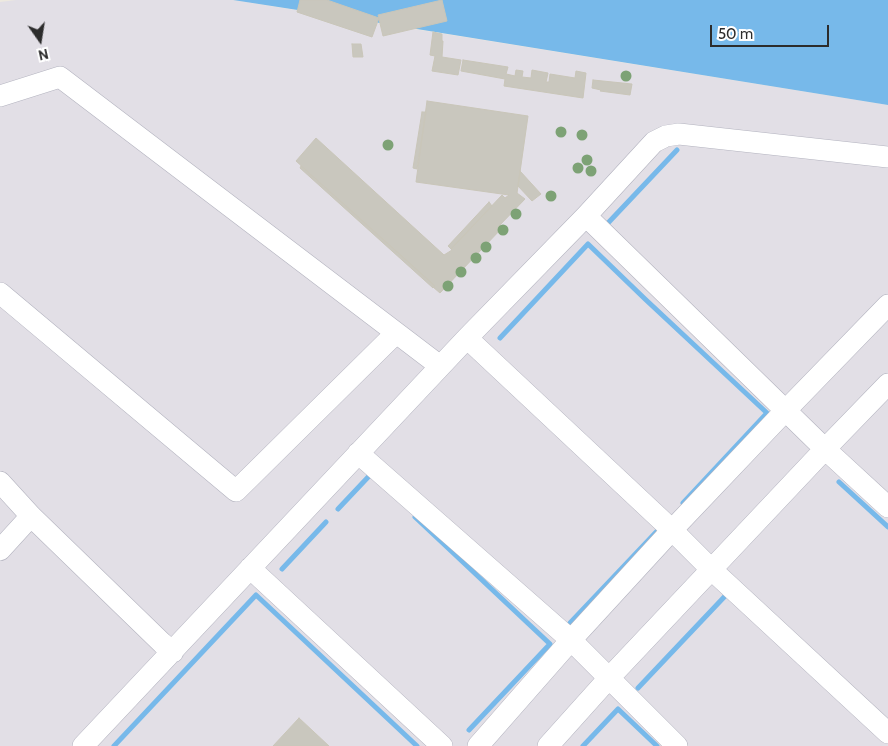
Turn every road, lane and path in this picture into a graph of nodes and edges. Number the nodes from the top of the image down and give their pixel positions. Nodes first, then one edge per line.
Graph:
1 (0, 96) edge
2 (888, 157) edge
3 (586, 216) junction
4 (0, 293) edge
5 (888, 305) edge
6 (396, 334) junction
7 (467, 338) junction
8 (440, 366) junction
9 (888, 384) edge
10 (786, 410) junction
11 (826, 448) junction
12 (358, 453) junction
13 (0, 482) edge
14 (888, 508) edge
15 (31, 516) junction
16 (672, 530) junction
17 (0, 550) edge
18 (250, 568) junction
19 (712, 570) junction
20 (570, 640) junction
21 (173, 652) junction
22 (609, 678) junction
23 (888, 733) edge
24 (83, 746) edge
25 (442, 746) edge
26 (478, 746) edge
27 (548, 746) edge
28 (677, 746) edge

1 - 6 street
2 - 3 street
3 - 7 street
3 - 10 street
4 - 6 street
5 - 10 street
6 - 8 street
7 - 8 street
7 - 16 street
8 - 12 street
9 - 11 street
10 - 11 street
10 - 16 street
11 - 14 street
11 - 19 street
12 - 18 street
12 - 20 street
13 - 15 street
15 - 17 street
15 - 21 street
16 - 19 street
16 - 20 street
18 - 21 street
18 - 25 street
19 - 22 street
19 - 23 street
20 - 22 street
20 - 26 street
21 - 24 street
22 - 27 street
22 - 28 street

